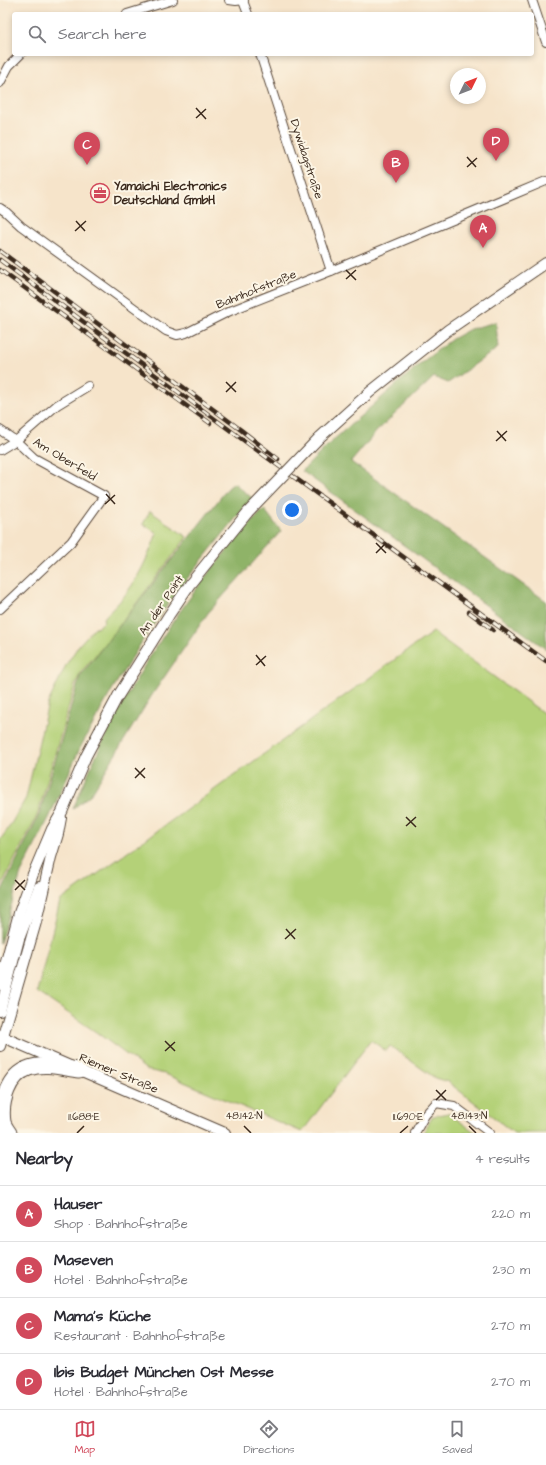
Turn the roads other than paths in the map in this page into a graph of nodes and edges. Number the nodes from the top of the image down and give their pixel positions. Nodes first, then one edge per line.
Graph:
1 (173, 0) edge
2 (229, 0) edge
3 (243, 0) edge
4 (532, 0) edge
5 (134, 12) edge
6 (247, 12) edge
7 (546, 42) edge
8 (19, 56) edge
9 (261, 56) edge
10 (0, 83) edge
11 (546, 181) edge
12 (0, 201) edge
13 (3, 210) edge
14 (543, 266) edge
15 (331, 271) junction
16 (88, 386) dead end
17 (0, 430) edge
18 (16, 441) junction
19 (0, 450) edge
20 (0, 609) edge
21 (62, 812) junction
22 (51, 857) junction
23 (0, 984) edge
24 (0, 1011) edge
25 (1, 1041) edge
26 (79, 1070) junction
27 (9, 1133) edge
28 (225, 1133) edge
29 (416, 1133) edge
30 (490, 1133) edge

1 - 5 street
2 - 3 street
3 - 6 street
4 - 7 street
8 - 10 street
9 - 15 street, Dywidagstraße
11 - 15 street, Bahnhofstraße
12 - 13 street, Bahnhofstraße
13 - 15 street, Bahnhofstraße
14 - 21 street, An der Point, bridge
16 - 18 street
17 - 18 street, Am Oberfeld
18 - 19 street
18 - 20 street, Am Oberfeld
21 - 22 street, An der Point
21 - 23 street, An der Point
22 - 24 street, An der Point
22 - 25 street, An der Point
25 - 26 street, Riemer Straße
26 - 27 highway
26 - 28 street, Riemer Straße
29 - 30 street

